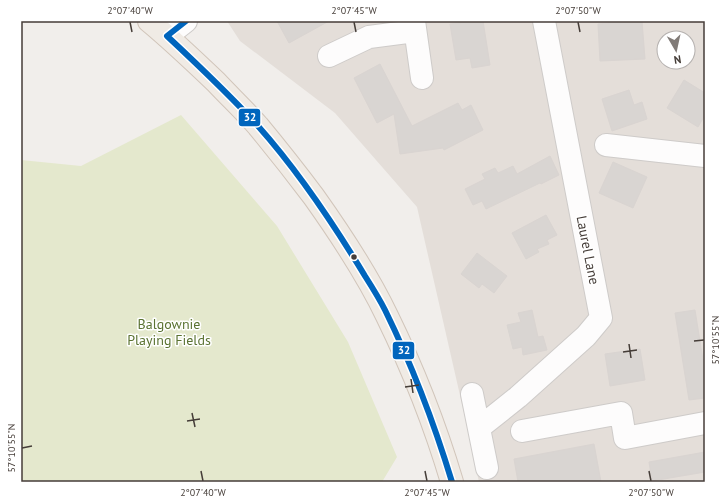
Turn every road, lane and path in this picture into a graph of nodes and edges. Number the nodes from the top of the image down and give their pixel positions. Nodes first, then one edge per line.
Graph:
1 (149, 21) edge
2 (186, 21) edge
3 (544, 21) edge
4 (414, 26) edge
5 (167, 36) junction
6 (329, 56) dead end
7 (422, 78) dead end
8 (606, 145) dead end
9 (705, 156) edge
10 (472, 394) dead end
11 (705, 423) edge
12 (479, 428) junction
13 (522, 431) dead end
14 (487, 468) dead end
15 (452, 482) edge

1 - 5 main road
2 - 5 street
3 - 12 street, Laurel Lane
4 - 6 street
4 - 7 street
5 - 15 main road
8 - 9 street
10 - 12 street
11 - 13 street
12 - 14 street

